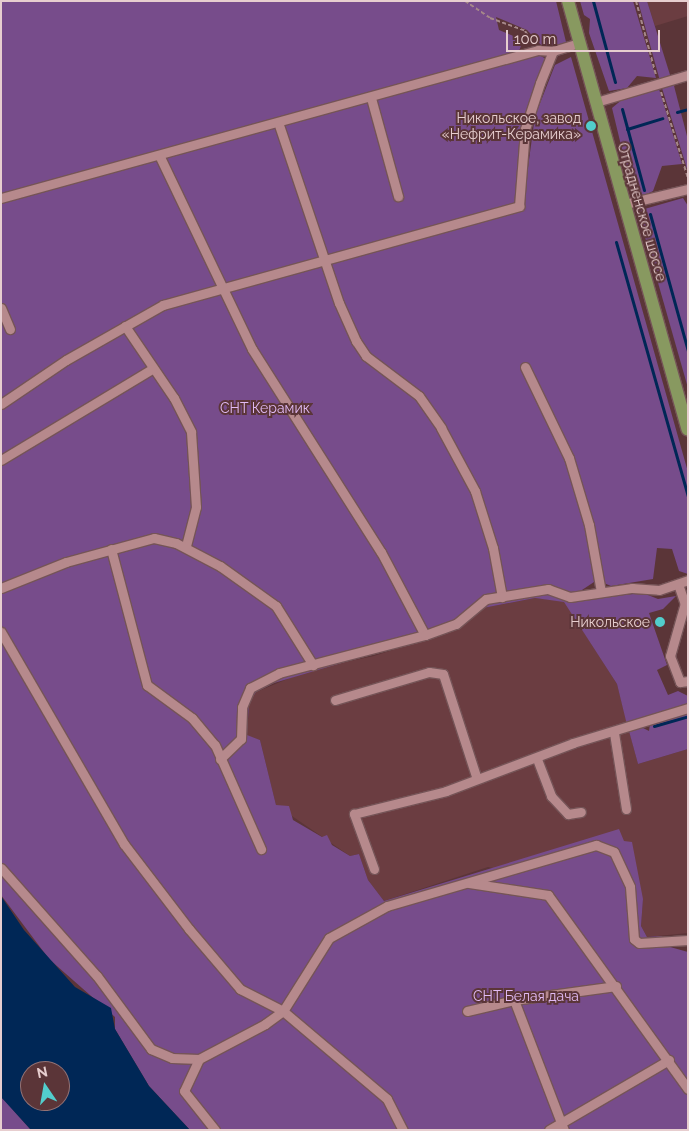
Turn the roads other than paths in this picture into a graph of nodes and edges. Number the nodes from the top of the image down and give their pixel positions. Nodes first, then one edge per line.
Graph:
1 (568, 1) edge
2 (580, 43) junction
3 (553, 51) junction
4 (688, 75) edge
5 (371, 98) junction
6 (596, 102) junction
7 (279, 125) junction
8 (160, 157) junction
9 (688, 189) edge
10 (398, 196) dead end
11 (1, 198) edge
12 (625, 204) junction
13 (327, 262) junction
14 (220, 288) junction
15 (1, 308) edge
16 (125, 326) junction
17 (10, 329) dead end
18 (525, 368) dead end
19 (152, 369) junction
20 (1, 404) edge
21 (688, 430) edge
22 (1, 460) edge
23 (186, 546) junction
24 (111, 550) junction
25 (688, 580) edge
26 (678, 584) junction
27 (1, 588) edge
28 (601, 592) junction
29 (502, 597) junction
30 (686, 607) edge
31 (1, 632) edge
32 (425, 636) junction
33 (313, 664) junction
34 (688, 681) edge
35 (335, 700) dead end
36 (688, 708) edge
37 (614, 733) junction
38 (220, 759) junction
39 (537, 759) junction
40 (477, 779) junction
41 (626, 809) dead end
42 (581, 812) dead end
43 (262, 849) dead end
44 (1, 868) edge
45 (374, 869) dead end
46 (466, 883) junction
47 (688, 940) edge
48 (616, 986) junction
49 (514, 1000) junction
50 (283, 1011) junction
51 (467, 1011) dead end
52 (199, 1059) junction
53 (669, 1060) junction
54 (688, 1089) edge
55 (563, 1126) edge
56 (215, 1130) edge
57 (403, 1130) edge
58 (549, 1130) edge

1 - 2 main road, Отрадненское шоссе
2 - 3 street
2 - 6 main road, Отрадненское шоссе
3 - 5 street
3 - 13 street
4 - 6 street
5 - 7 street
5 - 10 street
6 - 12 main road, Отрадненское шоссе
7 - 8 street
7 - 13 street
8 - 11 street
8 - 14 street
9 - 12 street
12 - 21 main road, Отрадненское шоссе
13 - 14 street
13 - 29 street
14 - 16 street
14 - 32 street
15 - 17 street
16 - 19 street
16 - 20 street
18 - 28 street
19 - 22 street
19 - 23 street
23 - 24 street
23 - 33 street
24 - 27 street
24 - 38 street
25 - 26 street
26 - 28 street
26 - 30 street
28 - 29 street
29 - 32 street
30 - 34 street
31 - 50 street
32 - 33 street
33 - 38 street
35 - 40 street
36 - 37 street
37 - 39 street
37 - 41 street
38 - 43 street
39 - 40 street
39 - 42 street
40 - 45 street
44 - 52 street
46 - 47 street
46 - 48 street
46 - 50 street
48 - 49 street
48 - 53 street
49 - 51 street
49 - 55 street
50 - 52 street
50 - 57 street
52 - 56 street
53 - 54 street
53 - 55 street
55 - 58 street

